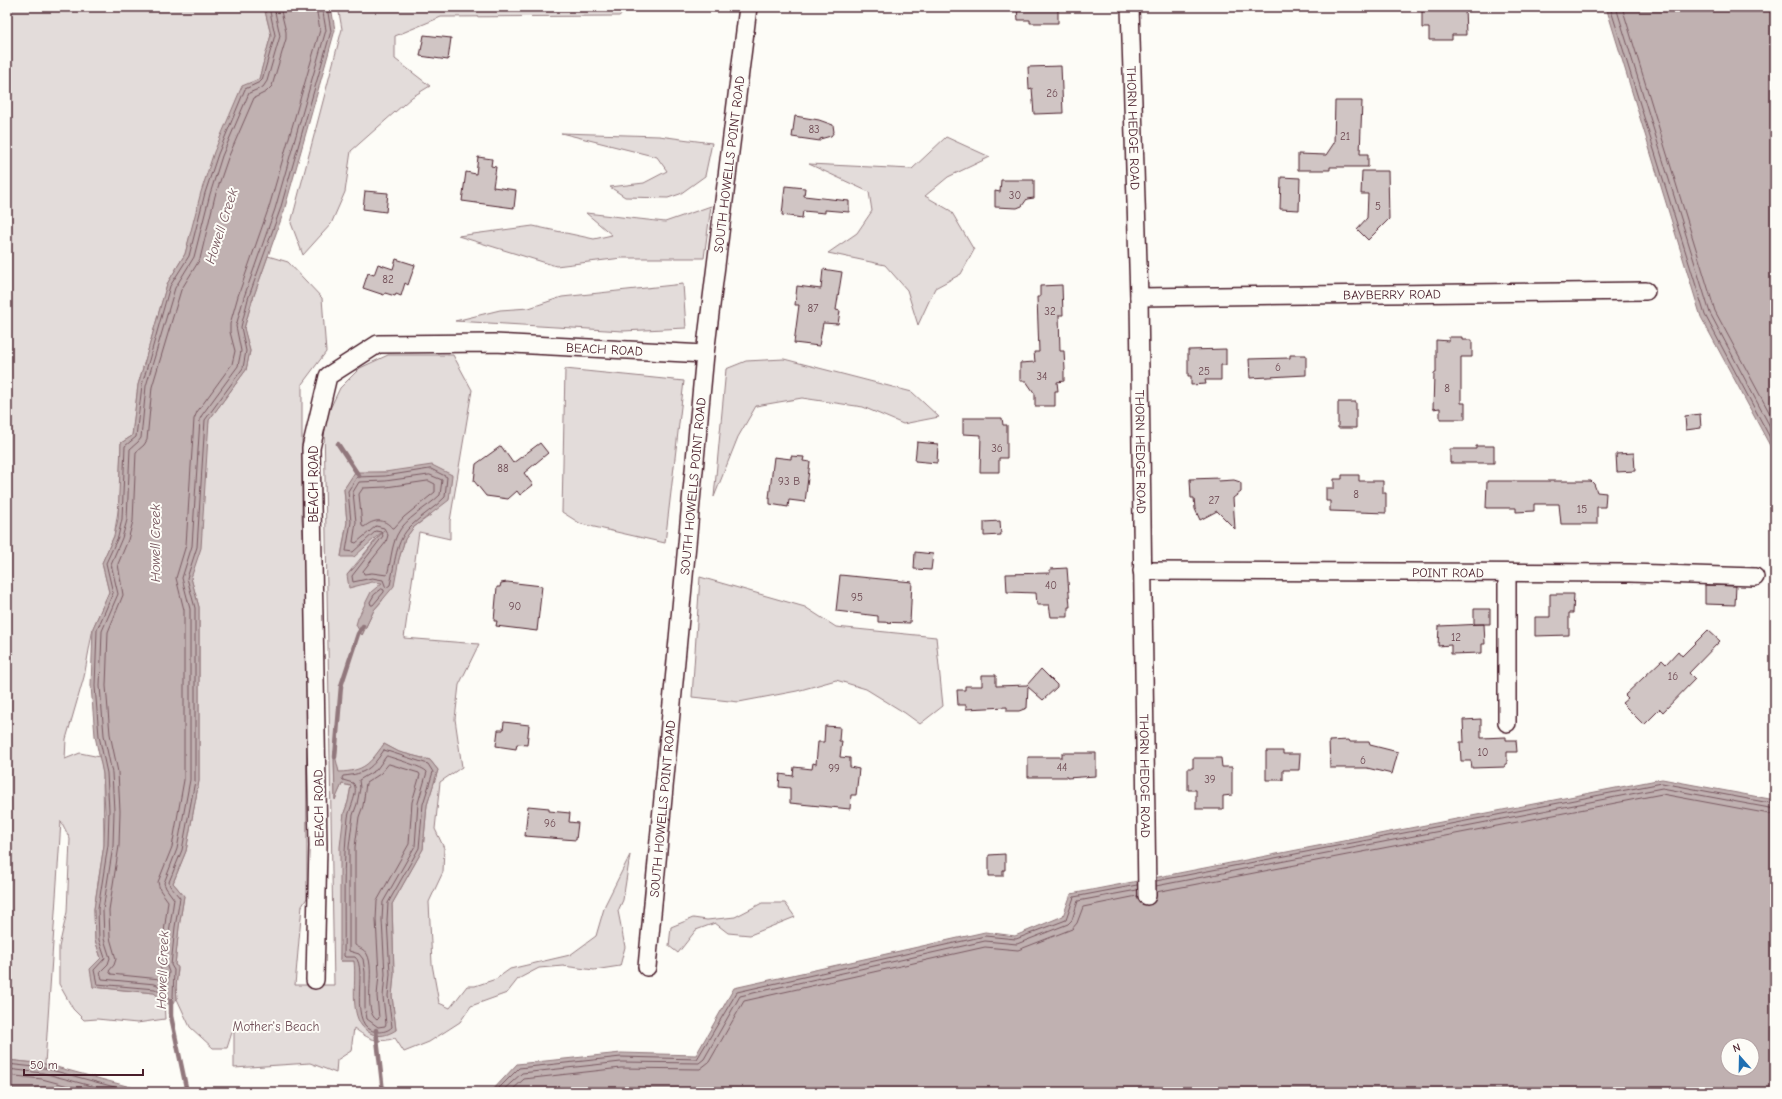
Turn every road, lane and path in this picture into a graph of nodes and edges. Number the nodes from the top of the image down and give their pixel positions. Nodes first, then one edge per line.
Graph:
1 (748, 7) edge
2 (1130, 7) edge
3 (1646, 291) dead end
4 (1139, 297) junction
5 (705, 354) junction
6 (1142, 571) junction
7 (1508, 573) junction
8 (1755, 577) dead end
9 (1507, 723) dead end
10 (1147, 896) dead end
11 (647, 967) dead end
12 (315, 980) dead end

1 - 5 street, SOUTH HOWELLS POINT ROAD
2 - 4 street, THORN HEDGE ROAD
3 - 4 street, BAYBERRY ROAD
4 - 6 street, THORN HEDGE ROAD
5 - 11 street, SOUTH HOWELLS POINT ROAD
5 - 12 street, BEACH ROAD
6 - 7 street, POINT ROAD
6 - 10 street, THORN HEDGE ROAD
7 - 8 street, POINT ROAD
7 - 9 street

